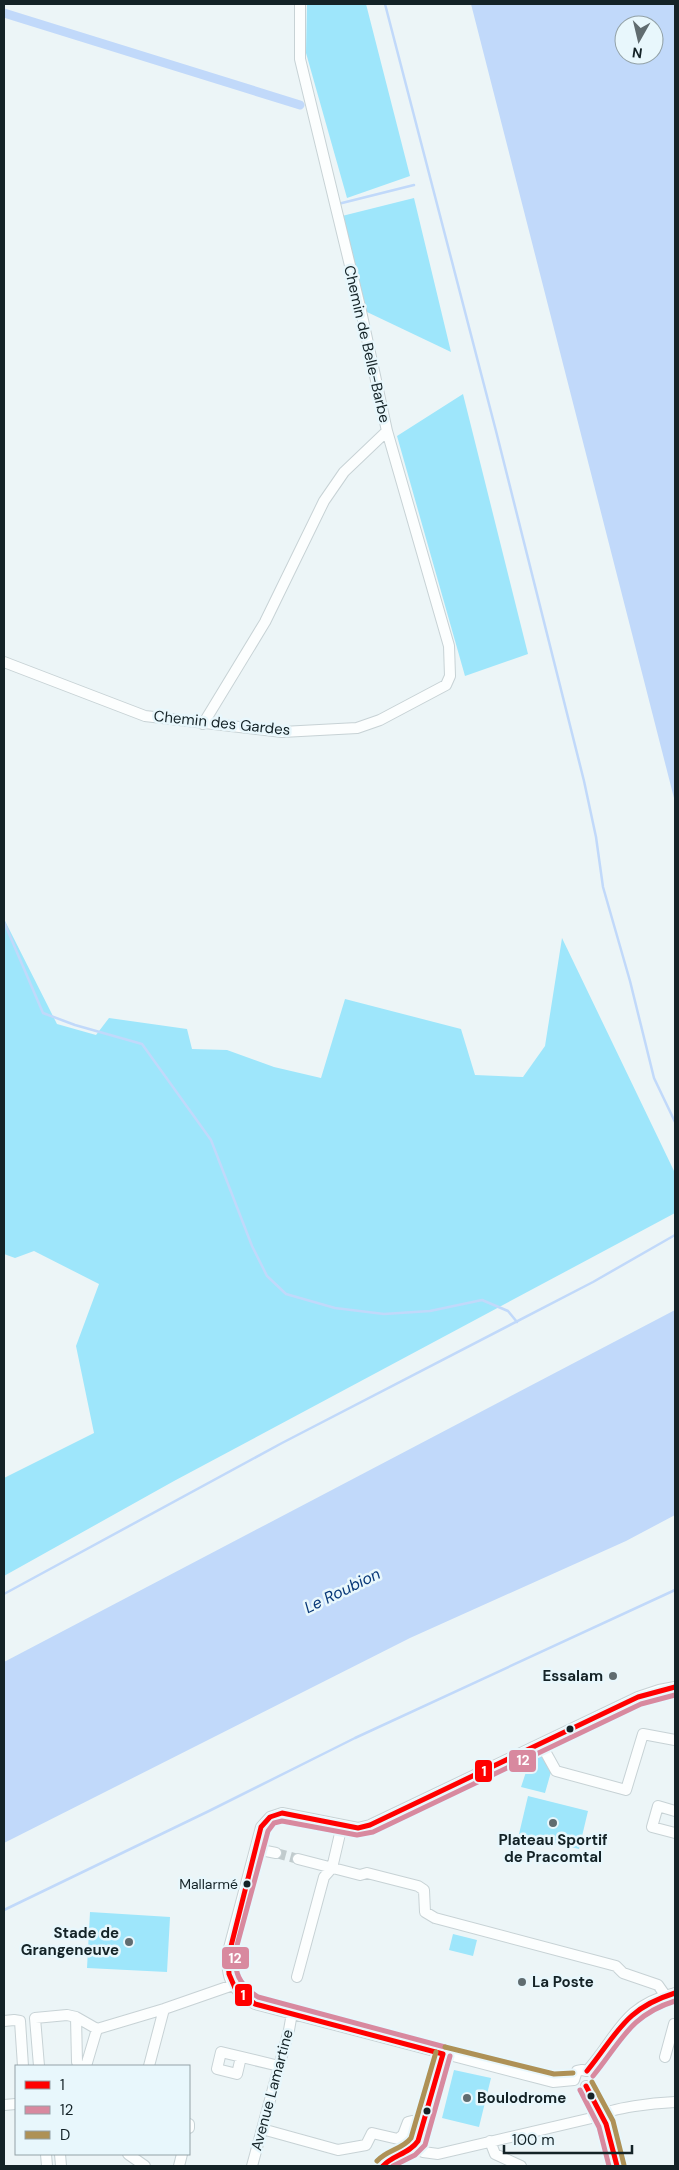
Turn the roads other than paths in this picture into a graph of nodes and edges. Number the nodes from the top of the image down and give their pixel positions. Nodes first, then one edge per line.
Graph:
1 (300, 4) edge
2 (387, 431) junction
3 (4, 662) edge
4 (203, 724) junction
5 (675, 1687) edge
6 (675, 1740) edge
7 (541, 1744) junction
8 (675, 1811) edge
9 (342, 1825) junction
10 (675, 1833) edge
11 (256, 1849) junction
12 (276, 1853) tunnel mouth
13 (298, 1859) tunnel mouth
14 (332, 1868) junction
15 (297, 1977) dead end
16 (232, 1985) junction
17 (675, 1993) edge
18 (665, 1995) junction
19 (164, 2009) junction
20 (292, 2013) junction
21 (72, 2016) junction
22 (4, 2022) edge
23 (675, 2022) edge
24 (97, 2029) junction
25 (443, 2054) junction
26 (241, 2057) dead end
27 (665, 2057) dead end
28 (23, 2065) edge
29 (39, 2065) edge
30 (79, 2065) edge
31 (86, 2065) edge
32 (150, 2065) edge
33 (279, 2066) junction
34 (587, 2071) junction
35 (574, 2080) junction
36 (586, 2086) junction
37 (675, 2102) edge
38 (600, 2115) junction
39 (423, 2123) junction
40 (262, 2129) junction
41 (490, 2142) junction
42 (414, 2148) junction
43 (129, 2155) edge
44 (145, 2166) edge
45 (252, 2166) edge
46 (383, 2166) edge
47 (521, 2166) edge
48 (617, 2166) edge

1 - 2 street, Chemin de Belle-Barbe
2 - 4 street, Chemin de Belle-Barbe
2 - 4 street, Chemin des Gardes
3 - 4 street, Chemin des Gardes
5 - 7 street
6 - 7 street
7 - 9 street
8 - 10 street
9 - 11 street
9 - 14 street
11 - 12 street
11 - 16 street
13 - 14 street
14 - 15 street
14 - 18 street
16 - 19 street
16 - 20 street
17 - 18 street
18 - 34 street
19 - 24 street
19 - 32 street
20 - 25 street
20 - 33 street, Avenue Lamartine
21 - 24 street
21 - 29 street
21 - 30 street
22 - 28 street
23 - 27 street
24 - 31 street
25 - 35 street
25 - 39 street
26 - 33 street
33 - 40 street, Avenue Lamartine
34 - 35 street
34 - 36 street
35 - 36 street
36 - 38 street
37 - 38 street
38 - 41 street
38 - 48 street
39 - 40 street
39 - 42 street
40 - 45 street, Avenue Lamartine
41 - 42 street
41 - 47 street
42 - 46 street
43 - 44 street

